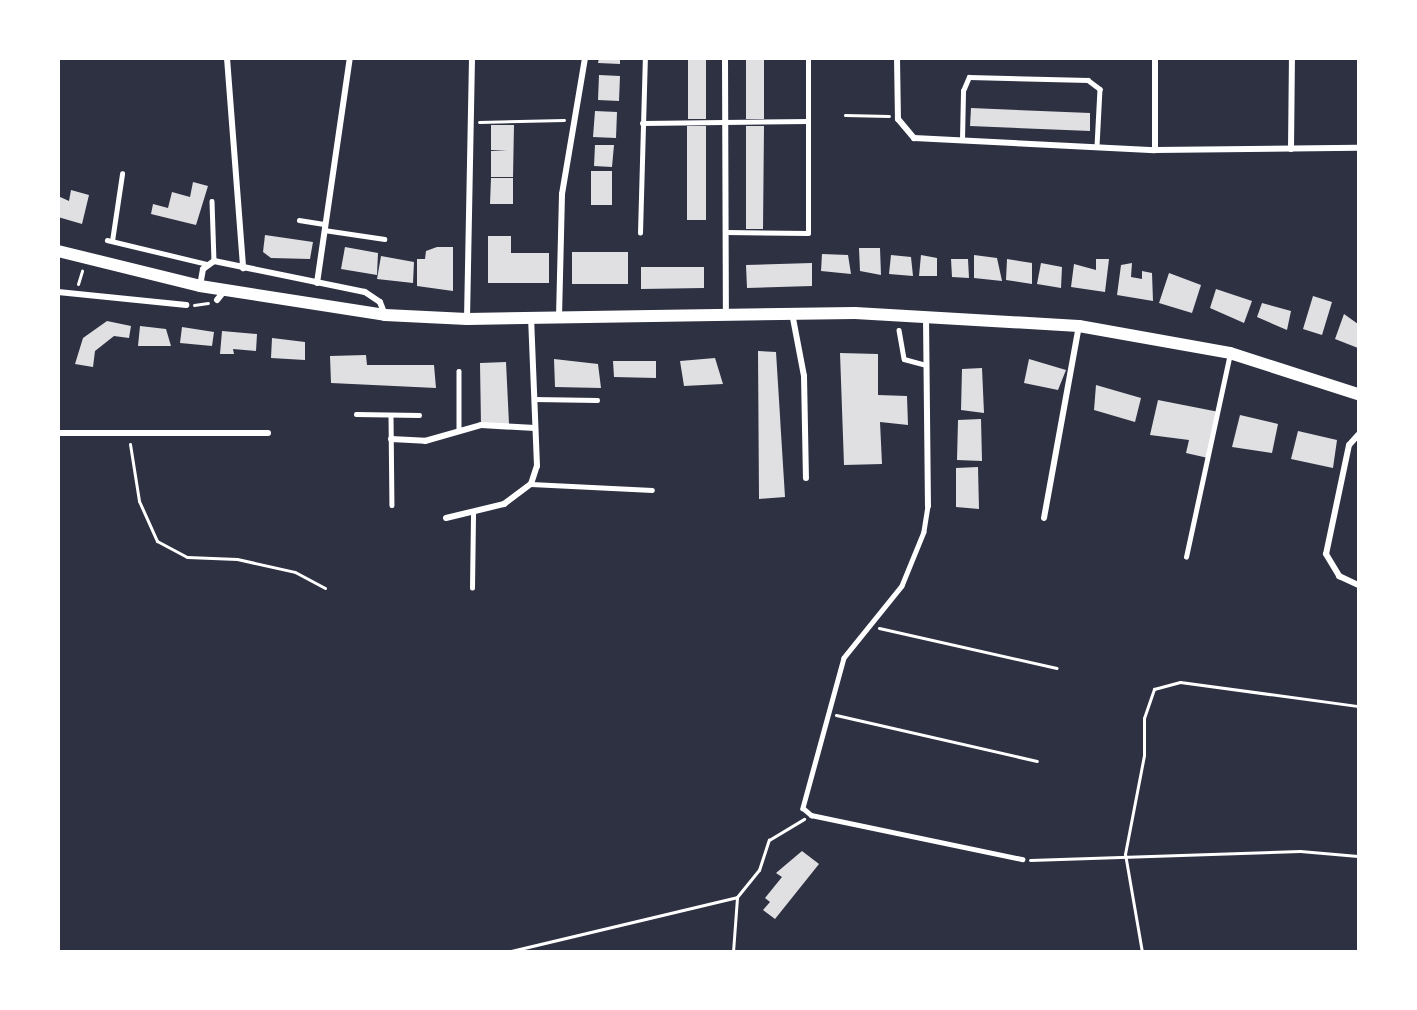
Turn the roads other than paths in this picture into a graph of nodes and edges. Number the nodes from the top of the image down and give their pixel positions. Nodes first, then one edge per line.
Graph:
1 (226, 58) edge
2 (350, 58) edge
3 (472, 58) edge
4 (585, 58) edge
5 (645, 58) edge
6 (725, 58) edge
7 (808, 58) edge
8 (897, 58) edge
9 (1155, 58) edge
10 (1292, 58) edge
11 (725, 122) junction
12 (808, 122) junction
13 (642, 123) junction
14 (962, 140) junction
15 (1097, 146) junction
16 (1359, 148) edge
17 (1291, 149) junction
18 (1155, 150) junction
19 (122, 174) dead end
20 (212, 201) dead end
21 (299, 220) dead end
22 (324, 227) junction
23 (726, 232) junction
24 (640, 233) dead end
25 (384, 239) dead end
26 (58, 251) edge
27 (214, 261) junction
28 (207, 264) junction
29 (243, 268) junction
30 (317, 283) junction
31 (200, 286) junction
32 (225, 290) junction
33 (58, 292) edge
34 (217, 300) road end
35 (186, 305) road end
36 (726, 313) junction
37 (792, 313) junction
38 (385, 315) junction
39 (926, 315) junction
40 (559, 317) junction
41 (531, 318) junction
42 (467, 319) junction
43 (1079, 326) junction
44 (899, 330) dead end
45 (1230, 353) junction
46 (926, 365) junction
47 (459, 371) dead end
48 (1359, 394) edge
49 (534, 399) junction
50 (597, 400) dead end
51 (356, 414) dead end
52 (419, 415) dead end
53 (391, 416) junction
54 (535, 428) junction
55 (459, 431) junction
56 (58, 433) edge
57 (267, 433) dead end
58 (1359, 435) edge
59 (391, 440) junction
60 (806, 478) dead end
61 (531, 484) junction
62 (652, 490) dead end
63 (392, 505) dead end
64 (928, 506) joint
65 (473, 514) junction
66 (446, 518) dead end
67 (1044, 518) dead end
68 (1186, 557) dead end
69 (1359, 585) edge
70 (472, 588) dead end
71 (1022, 859) road end

1 - 29 street
2 - 22 street
3 - 42 street
4 - 40 street
5 - 13 lane
6 - 11 street
7 - 12 lane
8 - 14 street
9 - 18 street
10 - 17 street
11 - 12 lane
11 - 13 lane
11 - 23 street
12 - 23 lane
13 - 24 lane
14 - 15 street
14 - 15 lane
15 - 18 street
16 - 17 street
17 - 18 street
19 - 28 lane
20 - 27 lane
21 - 22 lane
22 - 25 lane
22 - 30 street
23 - 36 street
26 - 31 main road
27 - 28 street
27 - 29 street
28 - 31 street
29 - 30 street
30 - 38 street
31 - 32 main road
32 - 34 street
32 - 38 main road
33 - 35 street
36 - 37 main road
36 - 40 main road
37 - 39 main road
37 - 60 street
38 - 42 main road
39 - 43 main road
39 - 46 street
40 - 41 main road
41 - 42 main road
41 - 49 street
43 - 45 main road
43 - 67 street
44 - 46 lane
45 - 48 main road
45 - 68 lane
46 - 64 street
47 - 55 lane
49 - 50 lane
49 - 54 street
51 - 53 lane
52 - 53 lane
53 - 59 lane
54 - 55 street
54 - 61 street
55 - 59 street
56 - 57 street
58 - 69 street
59 - 63 lane
61 - 62 lane
61 - 65 street
64 - 71 lane
65 - 66 street
65 - 70 lane

